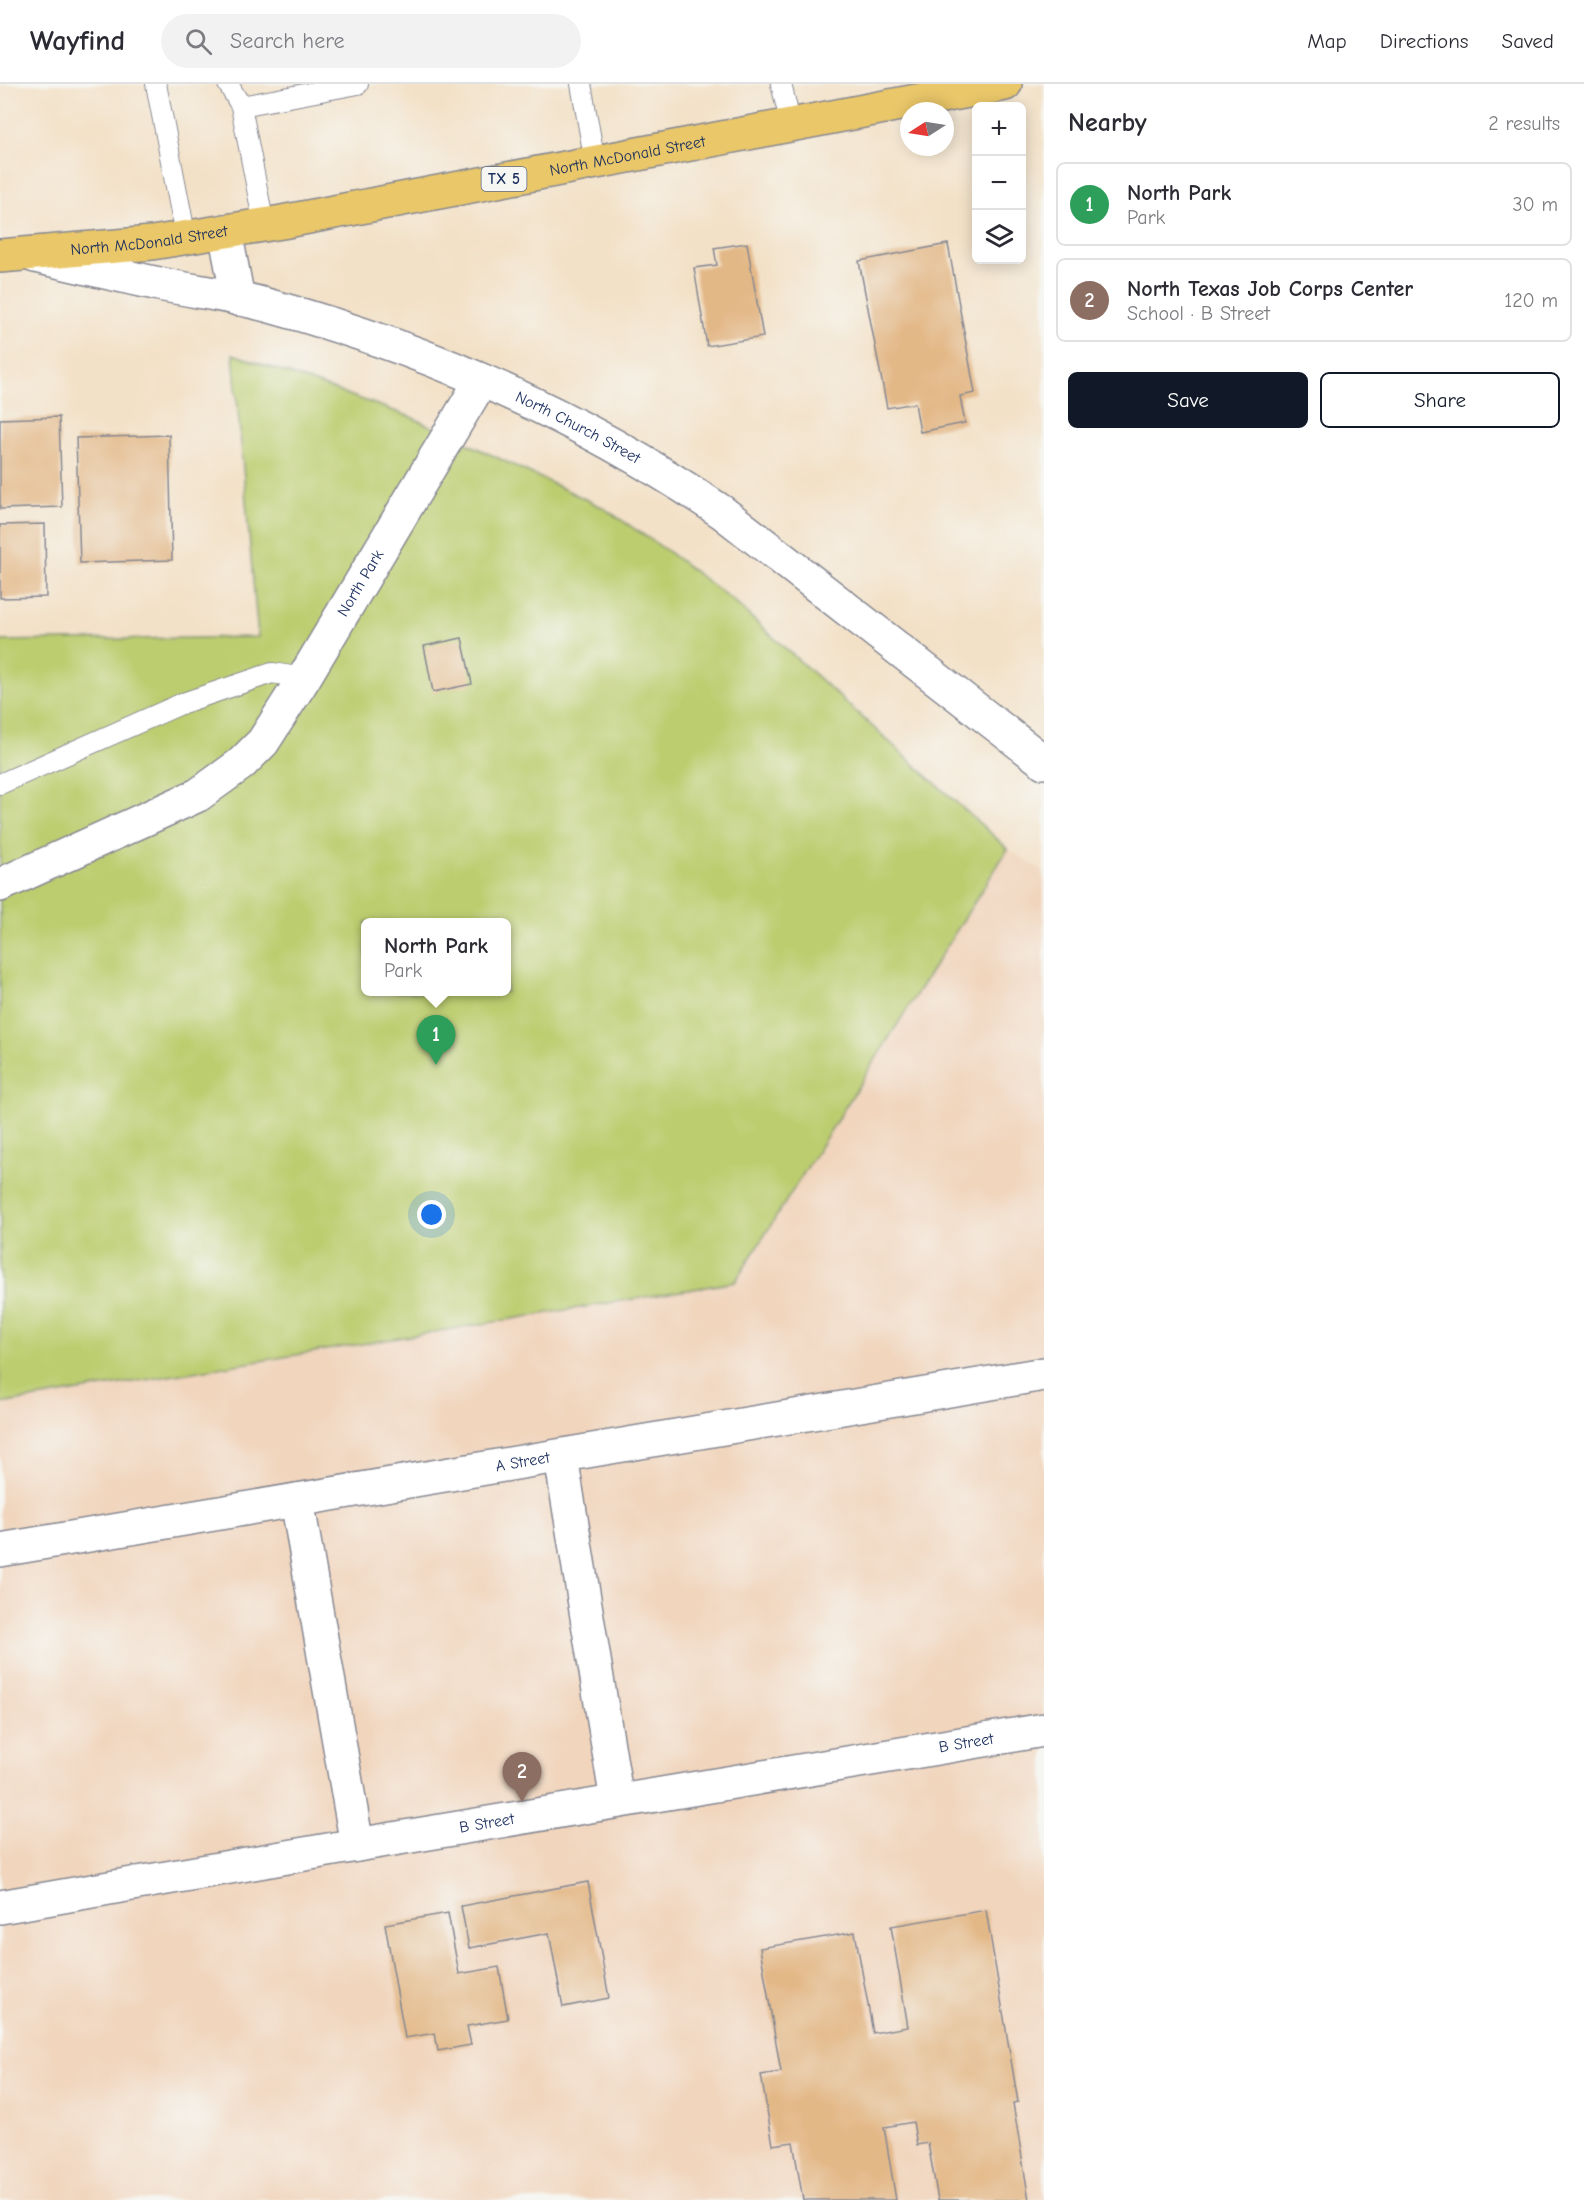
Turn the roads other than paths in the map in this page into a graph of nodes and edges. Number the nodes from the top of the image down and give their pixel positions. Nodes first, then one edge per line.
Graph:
1 (156, 84) edge
2 (228, 84) edge
3 (358, 84) edge
4 (581, 84) edge
5 (781, 84) edge
6 (997, 85) edge
7 (241, 106) junction
8 (791, 125) junction
9 (596, 162) junction
10 (264, 225) junction
11 (225, 231) junction
12 (186, 238) junction
13 (15, 256) edge
14 (238, 299) junction
15 (482, 381) junction
16 (304, 678) junction
17 (1044, 762) edge
18 (0, 784) edge
19 (0, 885) edge
20 (1044, 1374) edge
21 (561, 1457) junction
22 (297, 1500) junction
23 (0, 1550) edge
24 (1044, 1730) edge
25 (617, 1801) junction
26 (357, 1845) junction
27 (0, 1907) edge

1 - 12 lane
2 - 7 lane
3 - 7 lane
4 - 9 lane
5 - 8 lane
6 - 8 main road, North McDonald Street / TX 5
7 - 10 lane
8 - 9 main road, North McDonald Street / TX 5
9 - 10 main road, North McDonald Street / TX 5
10 - 11 main road, North McDonald Street / TX 5
11 - 12 main road, North McDonald Street / TX 5
11 - 14 street
12 - 13 main road, North McDonald Street / TX 5
13 - 14 street, North Church Street
14 - 15 street, North Church Street
15 - 16 street, North Park
15 - 17 street, North Church Street
16 - 18 lane
16 - 19 street, North Park
20 - 21 street, A Street
21 - 22 street, A Street
21 - 25 street
22 - 23 street, A Street
22 - 26 street
24 - 25 street, B Street
25 - 26 street, B Street
26 - 27 street, B Street

